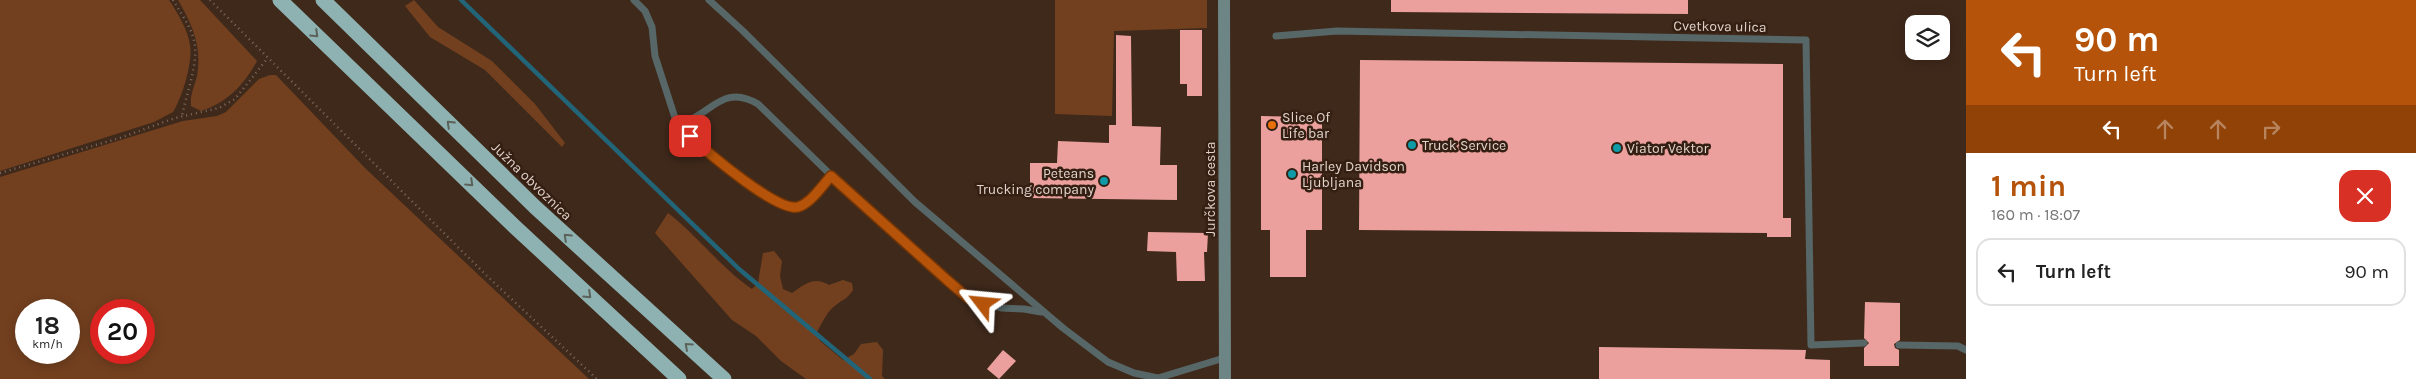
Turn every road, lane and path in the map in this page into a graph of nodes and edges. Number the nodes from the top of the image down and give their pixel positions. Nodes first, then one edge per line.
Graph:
1 (173, 0) edge
2 (210, 0) edge
3 (280, 0) edge
4 (323, 0) edge
5 (634, 0) edge
6 (709, 0) edge
7 (1224, 0) edge
8 (1276, 36) dead end
9 (267, 59) junction
10 (182, 116) junction
11 (677, 124) junction
12 (0, 173) edge
13 (831, 176) junction
14 (1044, 313) junction
15 (1864, 343) dead end
16 (1900, 344) dead end
17 (1966, 350) edge
18 (1224, 358) junction
19 (597, 379) edge
20 (679, 379) edge
21 (724, 379) edge
22 (1225, 379) edge

1 - 10 path
2 - 9 path
3 -> 20 highway
21 -> 4 highway, Južna obvoznica
5 - 11 lane
6 - 14 lane
7 - 18 street, Jurčkova cesta
8 - 15 lane, Cvetkova ulica
9 - 10 path
9 - 19 path
10 - 12 path
11 - 13 lane
11 - 13 lane
13 - 14 lane
14 - 18 lane
16 - 17 lane
18 - 22 street, Jurčkova cesta

